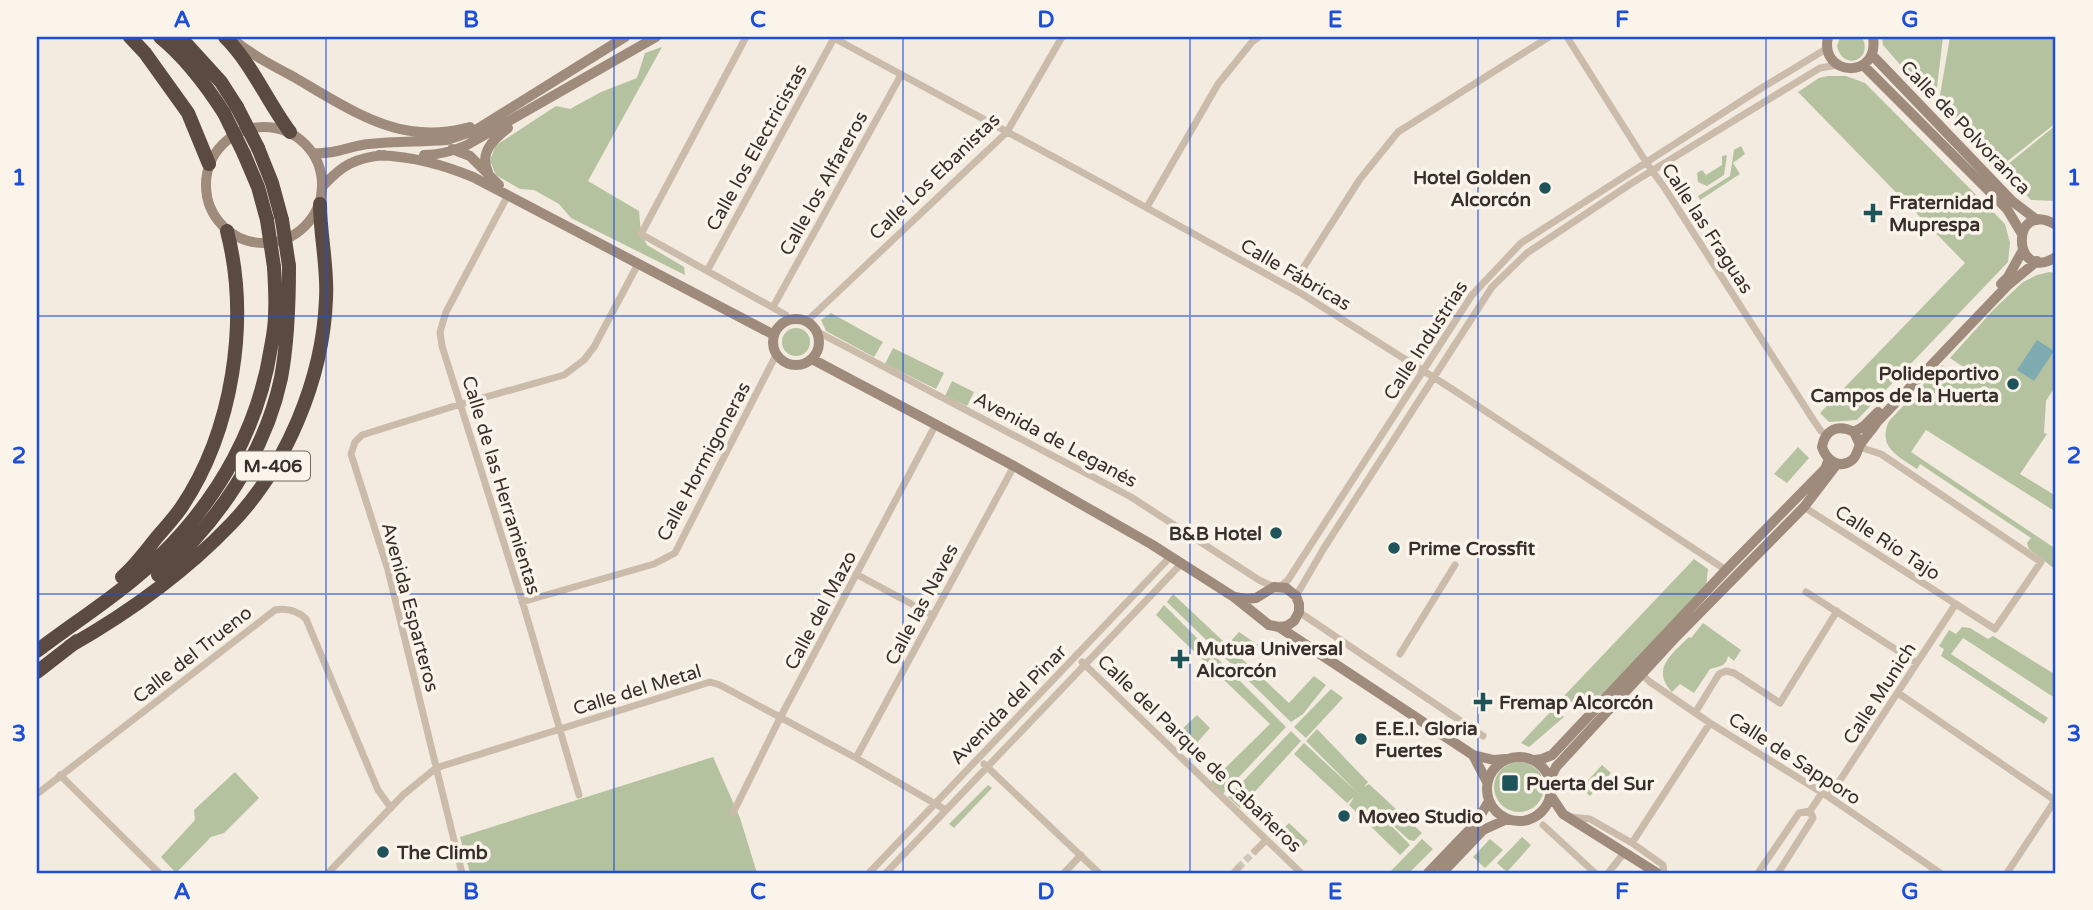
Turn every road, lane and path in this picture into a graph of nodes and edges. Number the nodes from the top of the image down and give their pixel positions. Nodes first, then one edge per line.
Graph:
1 (130, 37) edge
2 (160, 37) edge
3 (180, 37) edge
4 (227, 37) edge
5 (625, 37) edge
6 (656, 37) edge
7 (746, 37) edge
8 (833, 37) edge
9 (1062, 37) edge
10 (1259, 37) edge
11 (1549, 37) edge
12 (1567, 37) edge
13 (1828, 37) edge
14 (1873, 37) edge
15 (1826, 49) junction
16 (1872, 55) junction
17 (1837, 65) junction
18 (1863, 65) junction
19 (901, 75) junction
20 (534, 108) junction
21 (230, 110) junction
22 (501, 113) junction
23 (290, 132) junction
24 (1007, 132) junction
25 (390, 142) junction
26 (456, 150) junction
27 (314, 153) junction
28 (379, 155) junction
29 (1646, 162) junction
30 (209, 164) junction
31 (1651, 171) junction
32 (491, 178) junction
33 (323, 186) junction
34 (508, 195) junction
35 (320, 204) junction
36 (1147, 207) junction
37 (2049, 219) edge
38 (227, 231) junction
39 (2022, 234) junction
40 (2023, 250) junction
41 (2056, 257) edge
42 (2039, 262) junction
43 (638, 264) junction
44 (282, 266) junction
45 (2056, 266) edge
46 (707, 271) junction
47 (1290, 287) junction
48 (773, 307) junction
49 (787, 321) junction
50 (806, 322) junction
51 (816, 331) junction
52 (774, 335) junction
53 (776, 355) junction
54 (812, 359) junction
55 (1423, 372) junction
56 (1432, 377) junction
57 (461, 404) junction
58 (936, 424) junction
59 (1854, 432) junction
60 (1827, 434) junction
61 (1859, 446) junction
62 (1833, 461) junction
63 (1014, 466) junction
64 (1804, 507) junction
65 (1170, 557) junction
66 (1181, 564) junction
67 (1455, 565) dead end
68 (1726, 570) junction
69 (856, 575) junction
70 (1273, 589) junction
71 (1806, 592) dead end
72 (1296, 596) junction
73 (1234, 597) junction
74 (522, 602) junction
75 (1955, 605) junction
76 (1837, 611) junction
77 (932, 615) junction
78 (1296, 616) junction
79 (1262, 618) junction
80 (1279, 627) junction
81 (59, 634) junction
82 (1302, 642) junction
83 (71, 646) junction
84 (37, 651) edge
85 (1401, 653) dead end
86 (1076, 656) junction
87 (1917, 663) junction
88 (1085, 664) junction
89 (37, 672) edge
90 (1639, 672) junction
91 (1898, 693) junction
92 (1695, 713) junction
93 (780, 718) junction
94 (1710, 723) junction
95 (560, 729) junction
96 (1482, 736) dead end
97 (1473, 755) junction
98 (856, 758) junction
99 (978, 759) junction
100 (1505, 759) junction
101 (1535, 760) junction
102 (987, 767) junction
103 (436, 768) junction
104 (60, 775) junction
105 (1550, 779) junction
106 (1487, 782) junction
107 (37, 794) edge
108 (579, 795) dead end
109 (1826, 795) junction
110 (1551, 796) junction
111 (2056, 800) edge
112 (1489, 801) junction
113 (936, 803) junction
114 (390, 808) junction
115 (946, 810) junction
116 (1542, 811) junction
117 (1810, 811) junction
118 (733, 813) dead end
119 (1564, 814) junction
120 (1507, 819) junction
121 (1543, 825) dead end
122 (1266, 840) junction
123 (1632, 843) junction
124 (1255, 851) tunnel mouth
125 (1624, 853) junction
126 (1081, 855) junction
127 (159, 873) edge
128 (328, 873) edge
129 (462, 873) edge
130 (869, 873) edge
131 (886, 873) edge
132 (1064, 873) edge
133 (1099, 873) edge
134 (1301, 873) edge
135 (1428, 873) edge
136 (1442, 873) edge
137 (1595, 873) edge
138 (1608, 873) edge
139 (1657, 873) edge
140 (1664, 873) edge
141 (1758, 873) edge
142 (1778, 873) edge
143 (1940, 873) edge
144 (2007, 873) edge

1 - 30 highway
2 - 21 highway, M-406
3 - 21 highway, M-406
4 - 22 street
4 - 23 highway
5 - 22 street
6 - 20 street
7 - 46 street
8 - 19 street, Calle Fábricas
8 - 46 street, Calle los Electricistas
9 - 24 street, Calle Los Ebanistas
10 - 36 street
11 - 47 street
12 - 29 street, Calle las Fraguas
13 - 15 street
14 - 16 street
15 - 17 street
15 - 29 street, Calle Industrias
16 - 18 street
16 - 37 street, Calle de Polvoranca
17 - 18 street
17 - 31 street, Calle Industrias
18 - 39 street, Calle de Polvoranca
19 - 24 street, Calle Fábricas
19 - 48 street, Calle los Alfareros
20 - 26 street
20 - 32 street
21 - 44 highway, M-406, bridge
22 - 25 street
23 - 27 street
23 - 30 street
24 - 36 street, Calle Fábricas
24 - 50 street, Calle Los Ebanistas
25 - 26 street
25 - 27 street
26 - 28 street
26 - 32 street
27 - 33 street
28 - 33 street
28 - 34 street
29 - 31 street, Calle las Fraguas
29 - 55 street, Calle Industrias
30 - 38 street
31 - 56 street, Calle Industrias
31 - 60 street, Calle las Fraguas
32 - 34 street
33 - 35 street
34 - 43 street
34 - 57 street, Calle de las Herramientas
35 - 38 street
35 - 83 highway, M-406
36 - 47 street, Calle Fábricas
37 - 39 street
38 - 81 highway, M-406
39 - 40 street
40 - 42 street
40 - 59 street
41 - 42 street
42 - 45 street
42 - 61 street
43 - 52 street
43 - 57 street
44 - 81 highway, M-406
44 - 83 highway, M-406
46 - 48 street
47 - 55 street, Calle Fábricas
48 - 49 street
49 - 50 street
49 - 52 street
50 - 51 street
51 - 54 street
51 - 70 street, Avenida de Leganés
52 - 53 street
53 - 54 street
53 - 74 street, Calle Hormigoneras
54 - 58 street
55 - 56 street, Calle Fábricas
55 - 70 street, Calle Industrias
56 - 68 street, Calle Fábricas
56 - 72 street, Calle Industrias
57 - 74 street, Calle de las Herramientas
57 - 103 street, Avenida Esparteros
58 - 63 street
58 - 69 street, Calle del Mazo
59 - 60 street
59 - 61 street
60 - 62 street
61 - 62 street
61 - 75 street, Calle Río Tajo
62 - 64 street
62 - 68 street
63 - 65 street
63 - 77 street, Calle las Naves
64 - 75 street, Calle Río Tajo
64 - 90 street
65 - 66 street
65 - 86 street, Avenida del Pinar
66 - 73 street
66 - 88 street, Avenida del Pinar
67 - 85 street
68 - 90 street
69 - 77 street
69 - 93 street, Calle del Mazo
70 - 72 street
70 - 73 street
70 - 79 street
71 - 76 street
72 - 78 street
73 - 79 street
74 - 95 street, Calle de las Herramientas
75 - 87 street, Calle Munich
76 - 87 street
76 - 92 street
77 - 98 street, Calle las Naves
78 - 80 street
78 - 82 street
78 - 96 street
79 - 80 street
80 - 82 street
81 - 84 highway, M-406
82 - 97 street
83 - 89 highway, M-406
86 - 88 street, Calle del Parque de Cabañeros
86 - 99 street, Avenida del Pinar
87 - 91 street, Calle Munich
88 - 102 street, Avenida del Pinar
88 - 122 street, Calle del Parque de Cabañeros
90 - 92 street, Calle de Sapporo
90 - 101 street
90 - 105 street
91 - 109 street, Calle Munich
91 - 111 street
92 - 94 street, Calle de Sapporo
93 - 95 street, Calle del Metal
93 - 98 street, Calle del Metal
93 - 118 street, Calle del Mazo
94 - 109 street, Calle de Sapporo
94 - 123 street
95 - 103 street, Calle del Metal
95 - 108 street, Calle de las Herramientas
97 - 100 street
97 - 106 street
98 - 113 street, Calle del Metal
99 - 102 street
99 - 113 street, Avenida del Pinar
100 - 101 street
100 - 106 street
101 - 105 street
102 - 115 street, Avenida del Pinar
102 - 126 street
103 - 114 street
103 - 129 street, Avenida Esparteros
104 - 107 street, Calle del Trueno
104 - 114 street, Calle del Trueno
104 - 127 street
105 - 110 street
106 - 112 street
109 - 117 street, Calle Munich
109 - 143 street, Calle de Sapporo
110 - 116 street
110 - 119 street
111 - 144 street
112 - 120 street
112 - 135 street
113 - 115 street, Calle del Metal
113 - 130 street, Avenida del Pinar
114 - 128 street
115 - 131 street, Avenida del Pinar
116 - 119 street
116 - 120 street
117 - 141 street
117 - 142 street
119 - 123 street
119 - 125 street
120 - 136 street
121 - 137 street
122 - 124 street
122 - 134 street, Calle del Parque de Cabañeros
123 - 140 street
125 - 138 street
125 - 139 street
126 - 132 street
126 - 133 street

